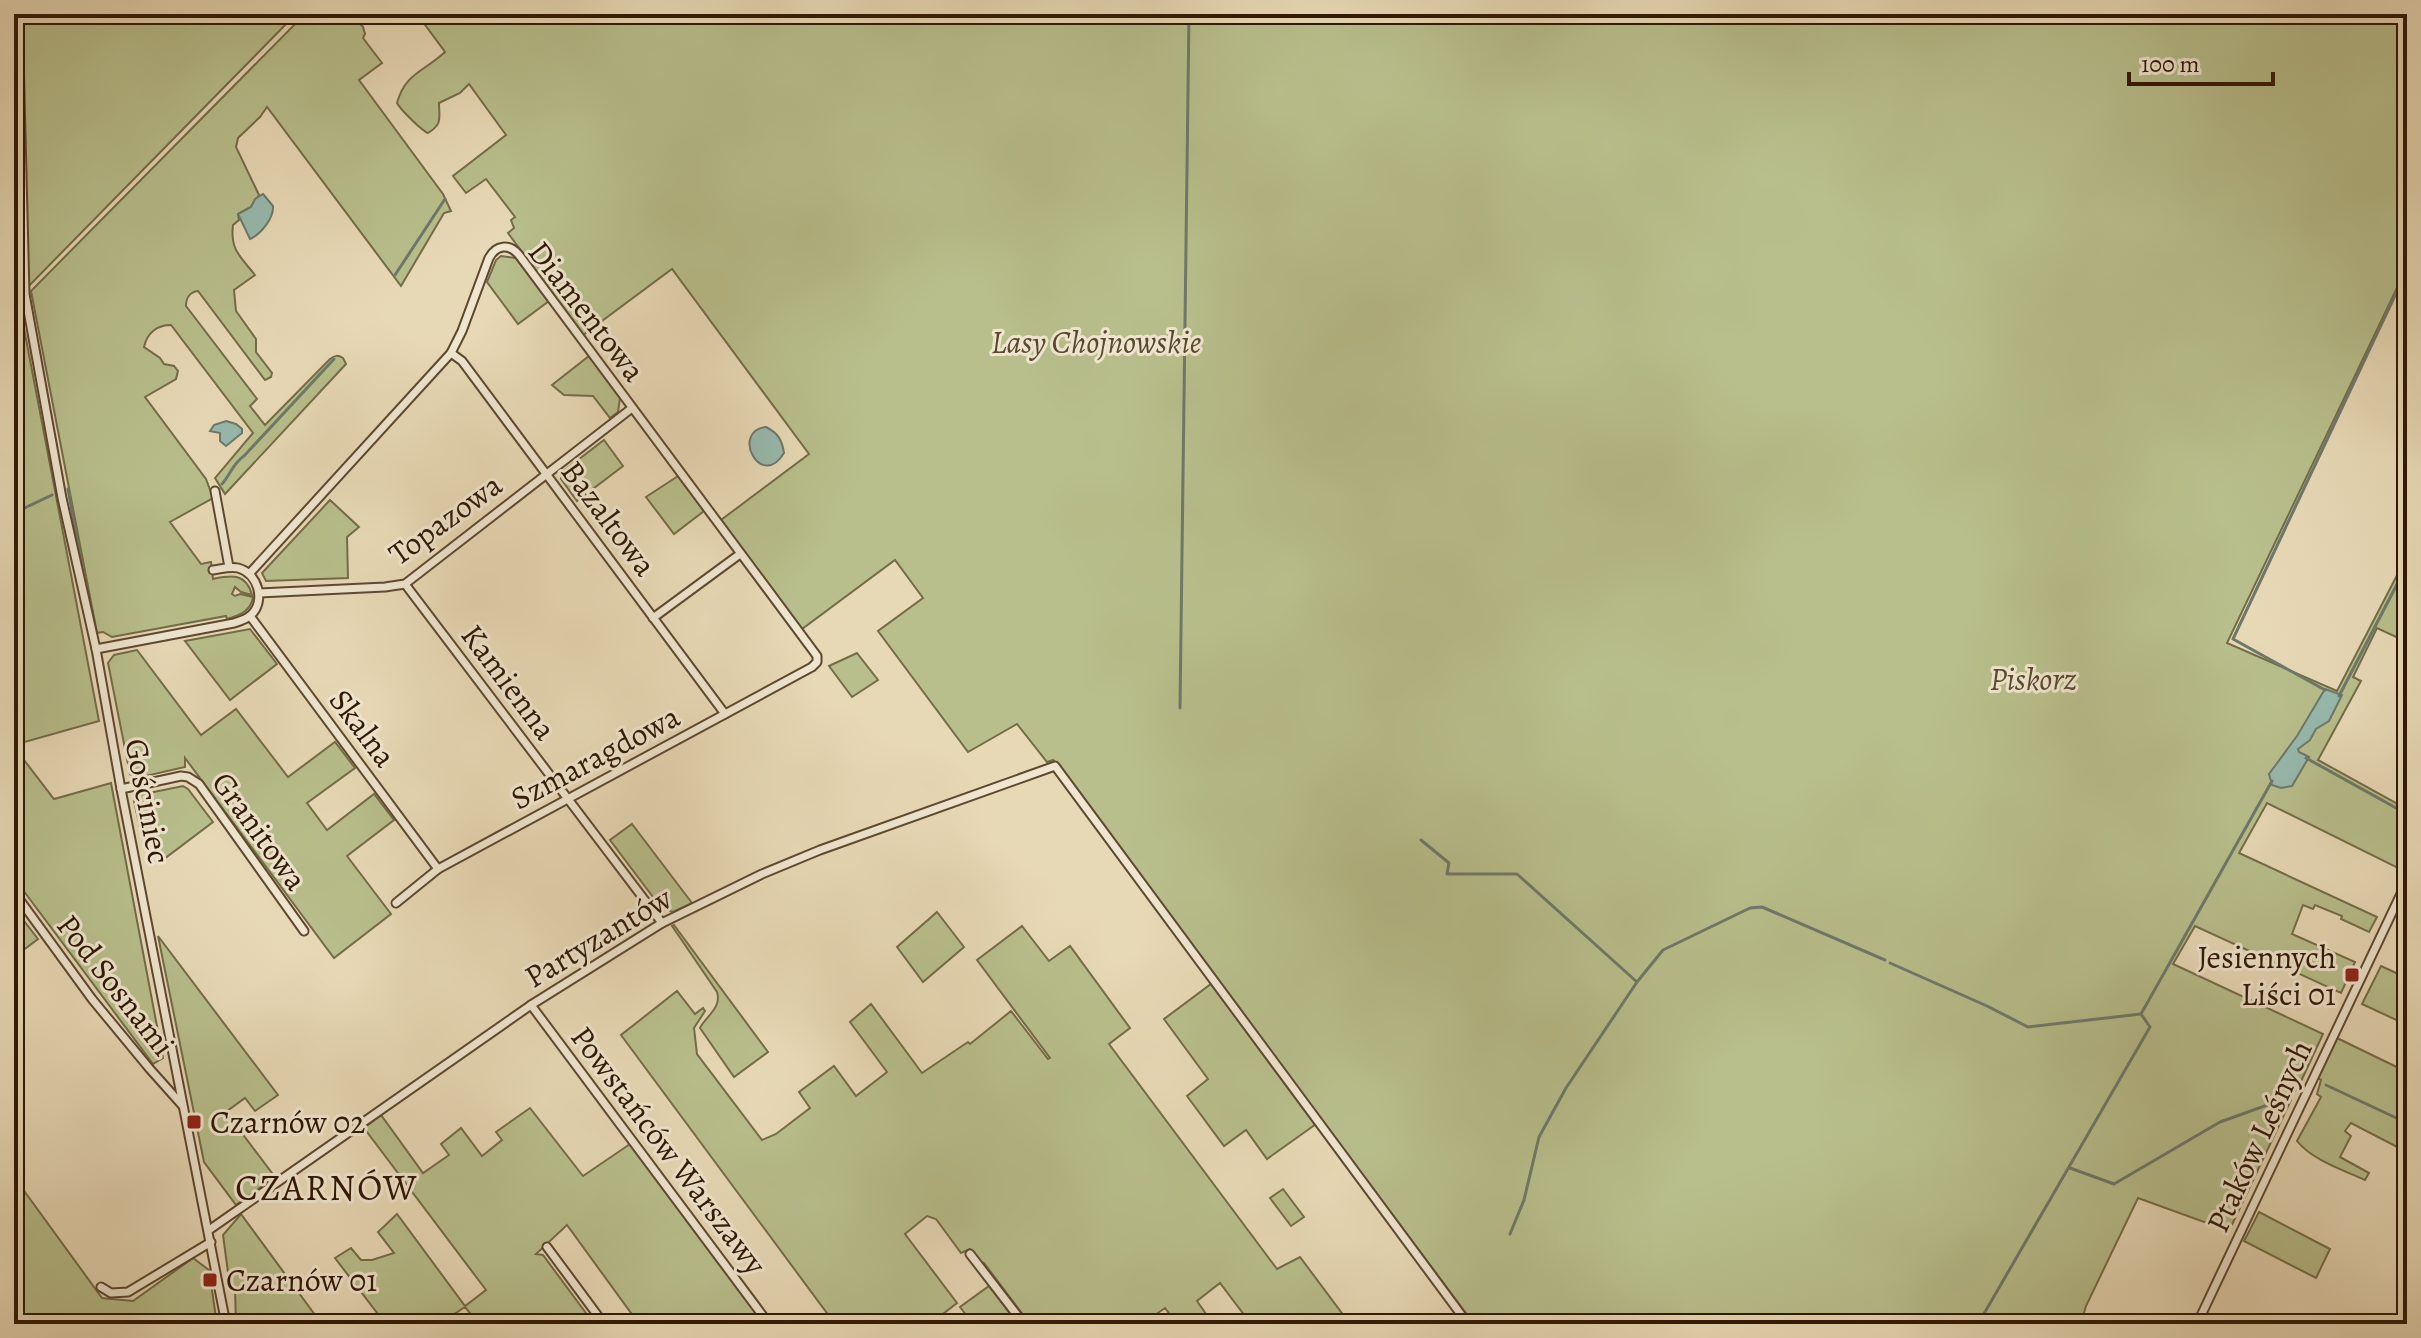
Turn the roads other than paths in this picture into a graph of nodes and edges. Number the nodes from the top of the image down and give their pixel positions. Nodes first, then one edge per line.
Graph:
1 (18, 14) edge
2 (451, 353) junction
3 (632, 408) junction
4 (546, 475) junction
5 (215, 491) dead end
6 (740, 554) junction
7 (229, 567) junction
8 (213, 570) dead end
9 (249, 574) junction
10 (405, 584) junction
11 (259, 593) junction
12 (250, 616) junction
13 (653, 618) junction
14 (96, 649) junction
15 (817, 656) joint
16 (725, 714) junction
17 (121, 789) junction
18 (567, 799) junction
19 (438, 869) junction
20 (2407, 881) edge
21 (14, 892) edge
22 (396, 903) dead end
23 (662, 923) junction
24 (304, 931) dead end
25 (531, 1005) junction
26 (183, 1106) junction
27 (209, 1230) junction
28 (211, 1242) junction
29 (547, 1247) dead end
30 (970, 1254) dead end
31 (101, 1287) dead end
32 (376, 1319) dead end
33 (226, 1324) edge
34 (329, 1324) edge
35 (604, 1324) edge
36 (769, 1324) edge
37 (1024, 1324) edge
38 (1468, 1324) edge
39 (2197, 1324) edge

1 - 14 street, Gościniec
2 - 3 street, Diamentowa
2 - 4 street, Bazaltowa
2 - 9 street, Diamentowa
3 - 4 street, Topazowa
3 - 6 street, Diamentowa
4 - 10 street, Topazowa
4 - 13 street, Bazaltowa
5 - 7 street
6 - 13 street
6 - 15 street, Diamentowa
7 - 8 street
7 - 9 street
9 - 11 street
10 - 11 street, Topazowa
10 - 18 street, Kamienna
11 - 12 street
12 - 14 street
12 - 19 street, Skalna
13 - 16 street, Bazaltowa
14 - 17 street, Gościniec
15 - 16 street, Szmaragdowa
16 - 18 street, Szmaragdowa
17 - 24 street, Granitowa
17 - 26 street, Gościniec
18 - 19 street, Szmaragdowa
18 - 23 street, Kamienna
19 - 22 street, Szmaragdowa
20 - 39 street, Ptaków Leśnych
21 - 26 street, Pod Sosnami
23 - 25 street, Partyzantów
23 - 38 street, Partyzantów
25 - 27 street, Partyzantów
25 - 36 street, Powstańców Warszawy
26 - 27 street, Gościniec
27 - 28 street, Gościniec
28 - 31 street
28 - 33 street, Gościniec
29 - 35 street
30 - 37 street
32 - 34 street

